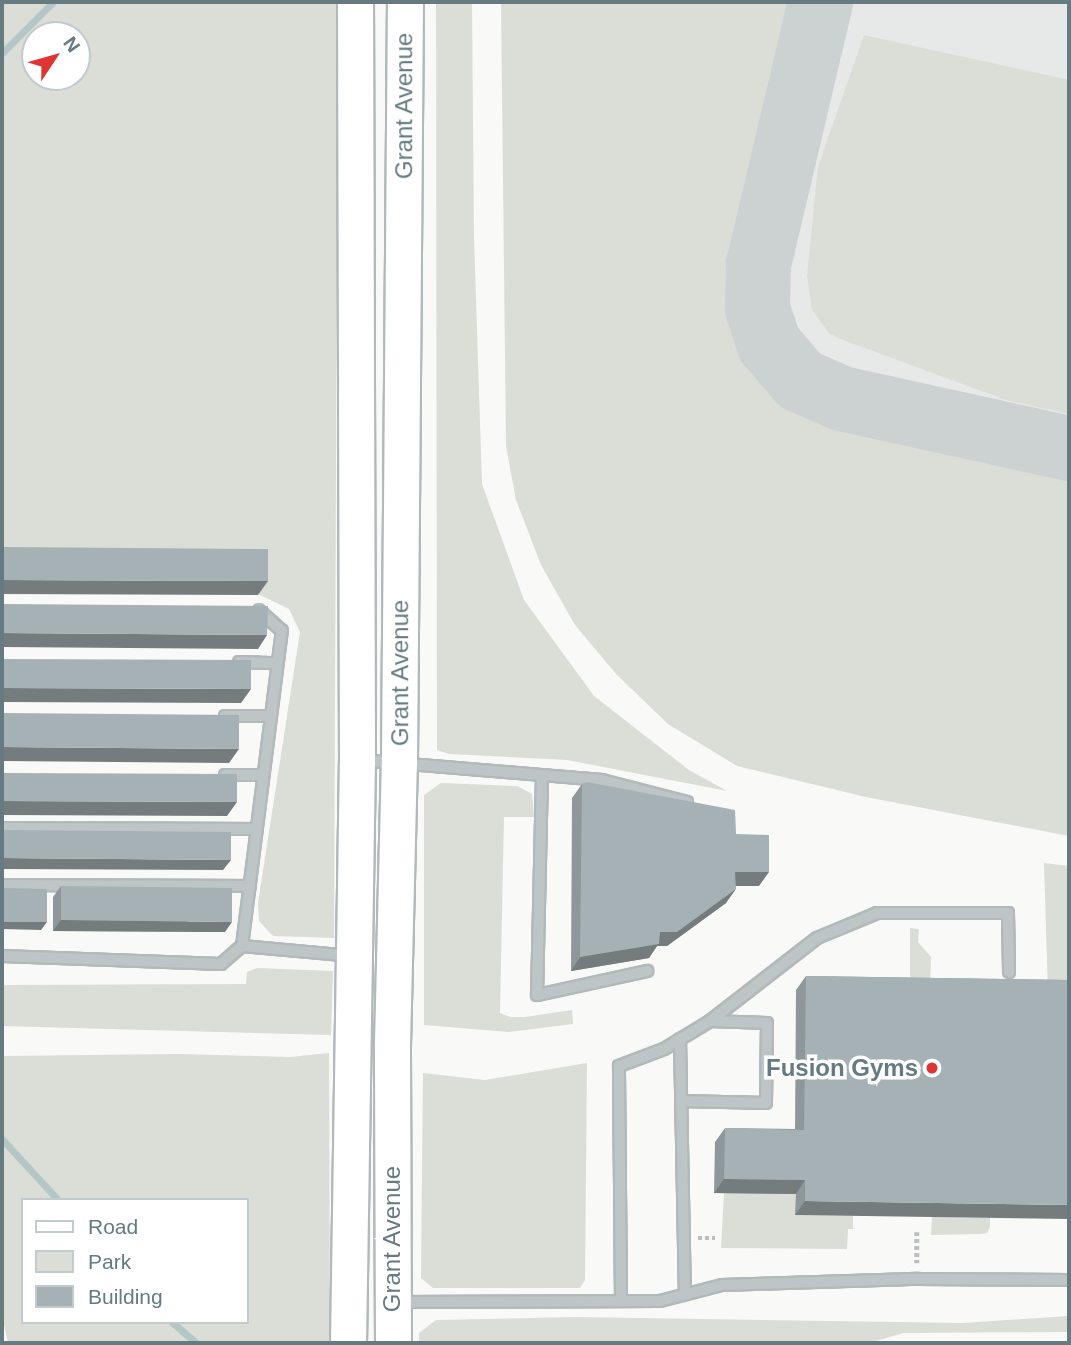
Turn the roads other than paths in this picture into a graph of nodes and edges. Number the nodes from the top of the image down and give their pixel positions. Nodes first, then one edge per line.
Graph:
1 (355, 2) edge
2 (405, 2) edge
3 (243, 607) edge
4 (222, 662) edge
5 (277, 663) junction
6 (217, 716) edge
7 (271, 716) junction
8 (357, 760) junction
9 (399, 762) junction
10 (208, 775) edge
11 (263, 775) junction
12 (542, 775) junction
13 (702, 806) edge
14 (2, 828) edge
15 (257, 829) junction
16 (2, 885) edge
17 (250, 886) junction
18 (242, 946) junction
19 (354, 956) junction
20 (2, 957) edge
21 (647, 971) edge
22 (1009, 972) dead end
23 (710, 1021) junction
24 (680, 1039) junction
25 (681, 1101) junction
26 (351, 1110) junction
27 (1069, 1280) edge
28 (685, 1294) junction
29 (621, 1301) junction
30 (393, 1302) junction
31 (348, 1343) edge
32 (393, 1343) edge

1 - 8 main road, Grant Avenue
2 - 9 main road, Grant Avenue
3 - 5 lane
4 - 5 lane
5 - 7 lane
6 - 7 lane
7 - 11 lane
8 - 9 lane
8 - 19 main road, Grant Avenue
9 - 12 lane
9 - 30 main road, Grant Avenue
10 - 11 lane
11 - 15 lane
12 - 13 lane
12 - 21 lane
14 - 15 lane
15 - 17 lane
16 - 17 lane
17 - 18 lane
18 - 19 lane
18 - 20 lane
19 - 26 main road, Grant Avenue
22 - 23 lane
23 - 24 lane
23 - 25 lane
24 - 25 lane
24 - 29 lane
25 - 28 lane
26 - 30 main road
26 - 31 main road, Grant Avenue
27 - 28 lane
28 - 29 lane
29 - 30 lane
30 - 32 main road, Grant Avenue

